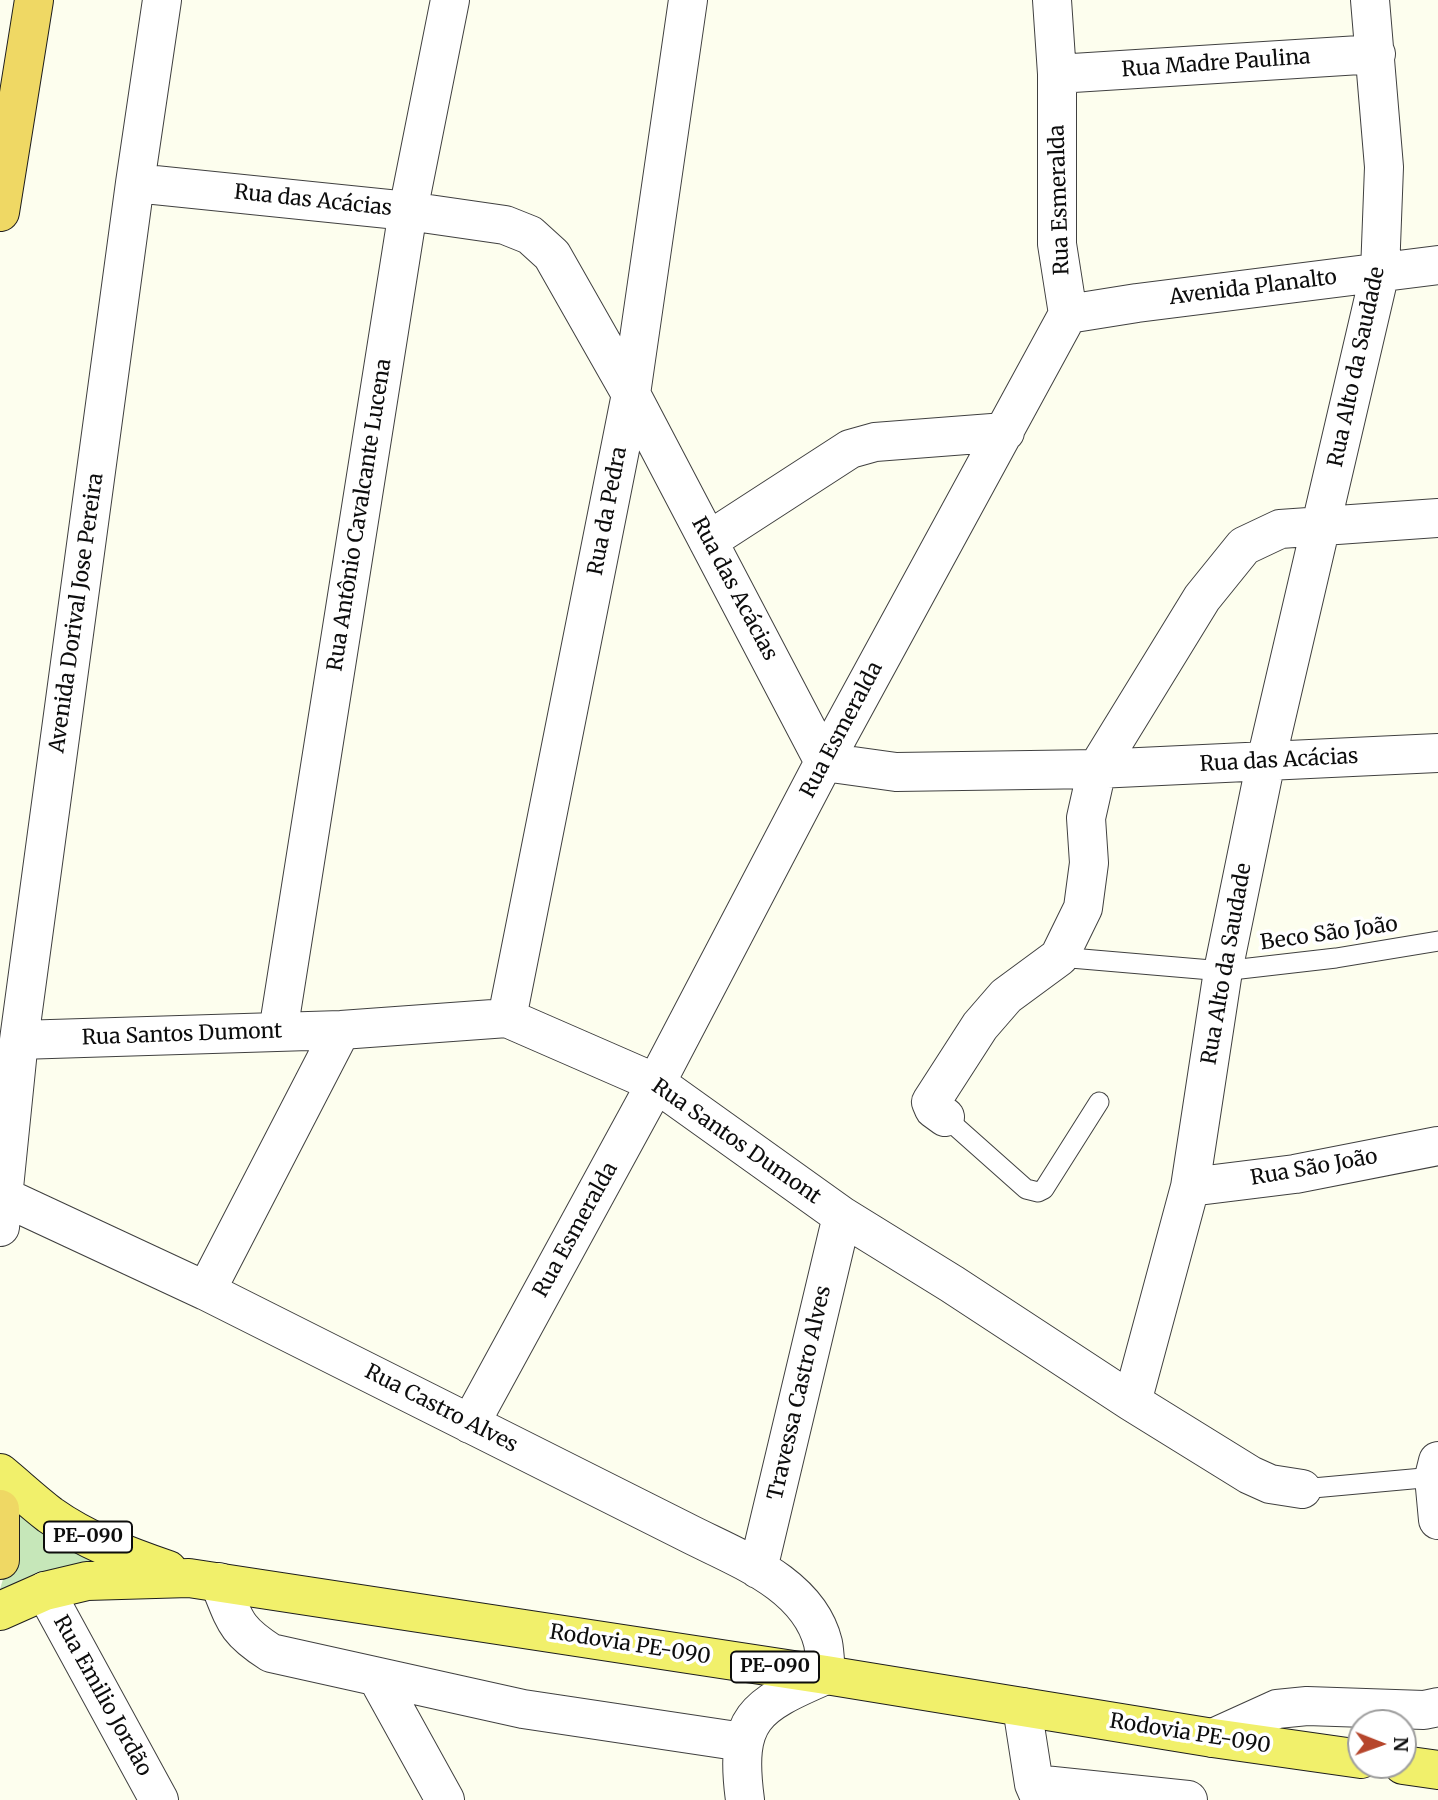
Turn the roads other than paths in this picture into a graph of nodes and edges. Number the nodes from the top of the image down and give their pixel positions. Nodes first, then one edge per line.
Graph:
1 (34, 0) edge
2 (162, 0) edge
3 (450, 0) edge
4 (688, 0) edge
5 (1052, 0) edge
6 (1370, 0) edge
7 (1376, 54) junction
8 (1056, 74) junction
9 (8, 102) edge
10 (4, 169) edge
11 (135, 183) junction
12 (408, 211) junction
13 (0, 212) edge
14 (1438, 265) edge
15 (1380, 272) junction
16 (1069, 314) junction
17 (631, 394) junction
18 (1004, 432) junction
19 (1438, 518) edge
20 (1321, 524) junction
21 (708, 541) junction
22 (1438, 753) edge
23 (1266, 761) junction
24 (824, 762) junction
25 (1097, 769) junction
26 (1438, 941) edge
27 (1059, 957) junction
28 (1223, 971) junction
29 (507, 1018) junction
30 (341, 1030) junction
31 (278, 1032) junction
32 (19, 1040) junction
33 (656, 1083) junction
34 (1100, 1101) dead end
35 (945, 1118) joint
36 (1438, 1146) edge
37 (1190, 1186) junction
38 (1, 1211) edge
39 (842, 1216) junction
40 (206, 1291) junction
41 (1132, 1402) junction
42 (470, 1424) junction
43 (1436, 1469) edge
44 (0, 1473) edge
45 (1302, 1489) joint
46 (0, 1508) edge
47 (1438, 1520) edge
48 (0, 1560) edge
49 (758, 1569) junction
50 (204, 1580) junction
51 (45, 1591) junction
52 (0, 1611) edge
53 (826, 1675) junction
54 (377, 1677) junction
55 (1022, 1707) junction
56 (1438, 1707) edge
57 (1213, 1738) junction
58 (743, 1742) junction
59 (1347, 1757) edge
60 (1417, 1767) edge
61 (1438, 1770) edge
62 (1037, 1792) edge
63 (159, 1800) edge
64 (445, 1800) edge
65 (745, 1800) edge
66 (1188, 1800) edge

1 - 9 highway
2 - 11 street, Avenida Dorival Jose Pereira
3 - 12 street, Rua Antônio Cavalcante Lucena
4 - 17 street, Rua da Pedra
5 - 8 street, Rua Esmeralda
6 - 7 street, Rua Alto da Saudade
7 - 8 street, Rua Madre Paulina
7 - 15 street, Rua Alto da Saudade
8 - 16 street, Rua Esmeralda
9 - 10 highway
10 - 13 highway
11 - 12 street, Rua das Acácias
11 - 32 street, Avenida Dorival Jose Pereira
12 - 17 street, Rua das Acácias
12 - 31 street, Rua Antônio Cavalcante Lucena
14 - 15 street, Avenida Planalto
15 - 16 street, Avenida Planalto
15 - 20 street, Rua Alto da Saudade
16 - 18 street, Rua Esmeralda
17 - 21 street, Rua das Acácias
17 - 29 street, Rua da Pedra
18 - 21 street
18 - 24 street, Rua Esmeralda
19 - 20 street
20 - 23 street, Rua Alto da Saudade
20 - 25 street
21 - 24 street, Rua das Acácias
22 - 23 street, Rua das Acácias
23 - 25 street, Rua das Acácias
23 - 28 street, Rua Alto da Saudade
24 - 25 street, Rua das Acácias
24 - 33 street, Rua Esmeralda
25 - 27 street
26 - 28 lane, Beco São João
27 - 28 lane, Beco São João
27 - 35 street
28 - 37 street, Rua Alto da Saudade
29 - 30 street, Rua Santos Dumont
29 - 33 street, Rua Santos Dumont
30 - 31 street, Rua Santos Dumont
30 - 40 street
31 - 32 street, Rua Santos Dumont
32 - 38 street, Avenida Dorival Jose Pereira
33 - 39 street, Rua Santos Dumont
33 - 42 street, Rua Esmeralda
34 - 35 lane
36 - 37 street, Rua São João
37 - 41 street, Rua Alto da Saudade
38 - 40 street, Rua Castro Alves
39 - 41 street, Rua Santos Dumont
39 - 49 street, Travessa Castro Alves
40 - 42 street, Rua Castro Alves
41 - 45 street, Rua Santos Dumont
42 - 49 street, Rua Castro Alves
43 - 45 lane
43 - 47 street
44 - 50 main road, Rodovia PE-090 / PE-090
46 - 48 highway
49 - 53 street, Rua Castro Alves
50 - 51 main road, Rodovia PE-090 / PE-090
50 - 53 main road, Rodovia PE-090 / PE-090
50 - 54 street
51 - 52 main road, Rodovia PE-090 / PE-090
51 - 63 street, Rua Emilio Jordão
53 - 55 main road, Rodovia PE-090 / PE-090
53 - 58 street
54 - 58 street
54 - 64 street
55 - 57 main road, Rodovia PE-090 / PE-090
55 - 62 street
56 - 57 street
57 - 59 main road, Rodovia PE-090 / PE-090
58 - 65 street
60 - 61 main road
62 - 66 street

